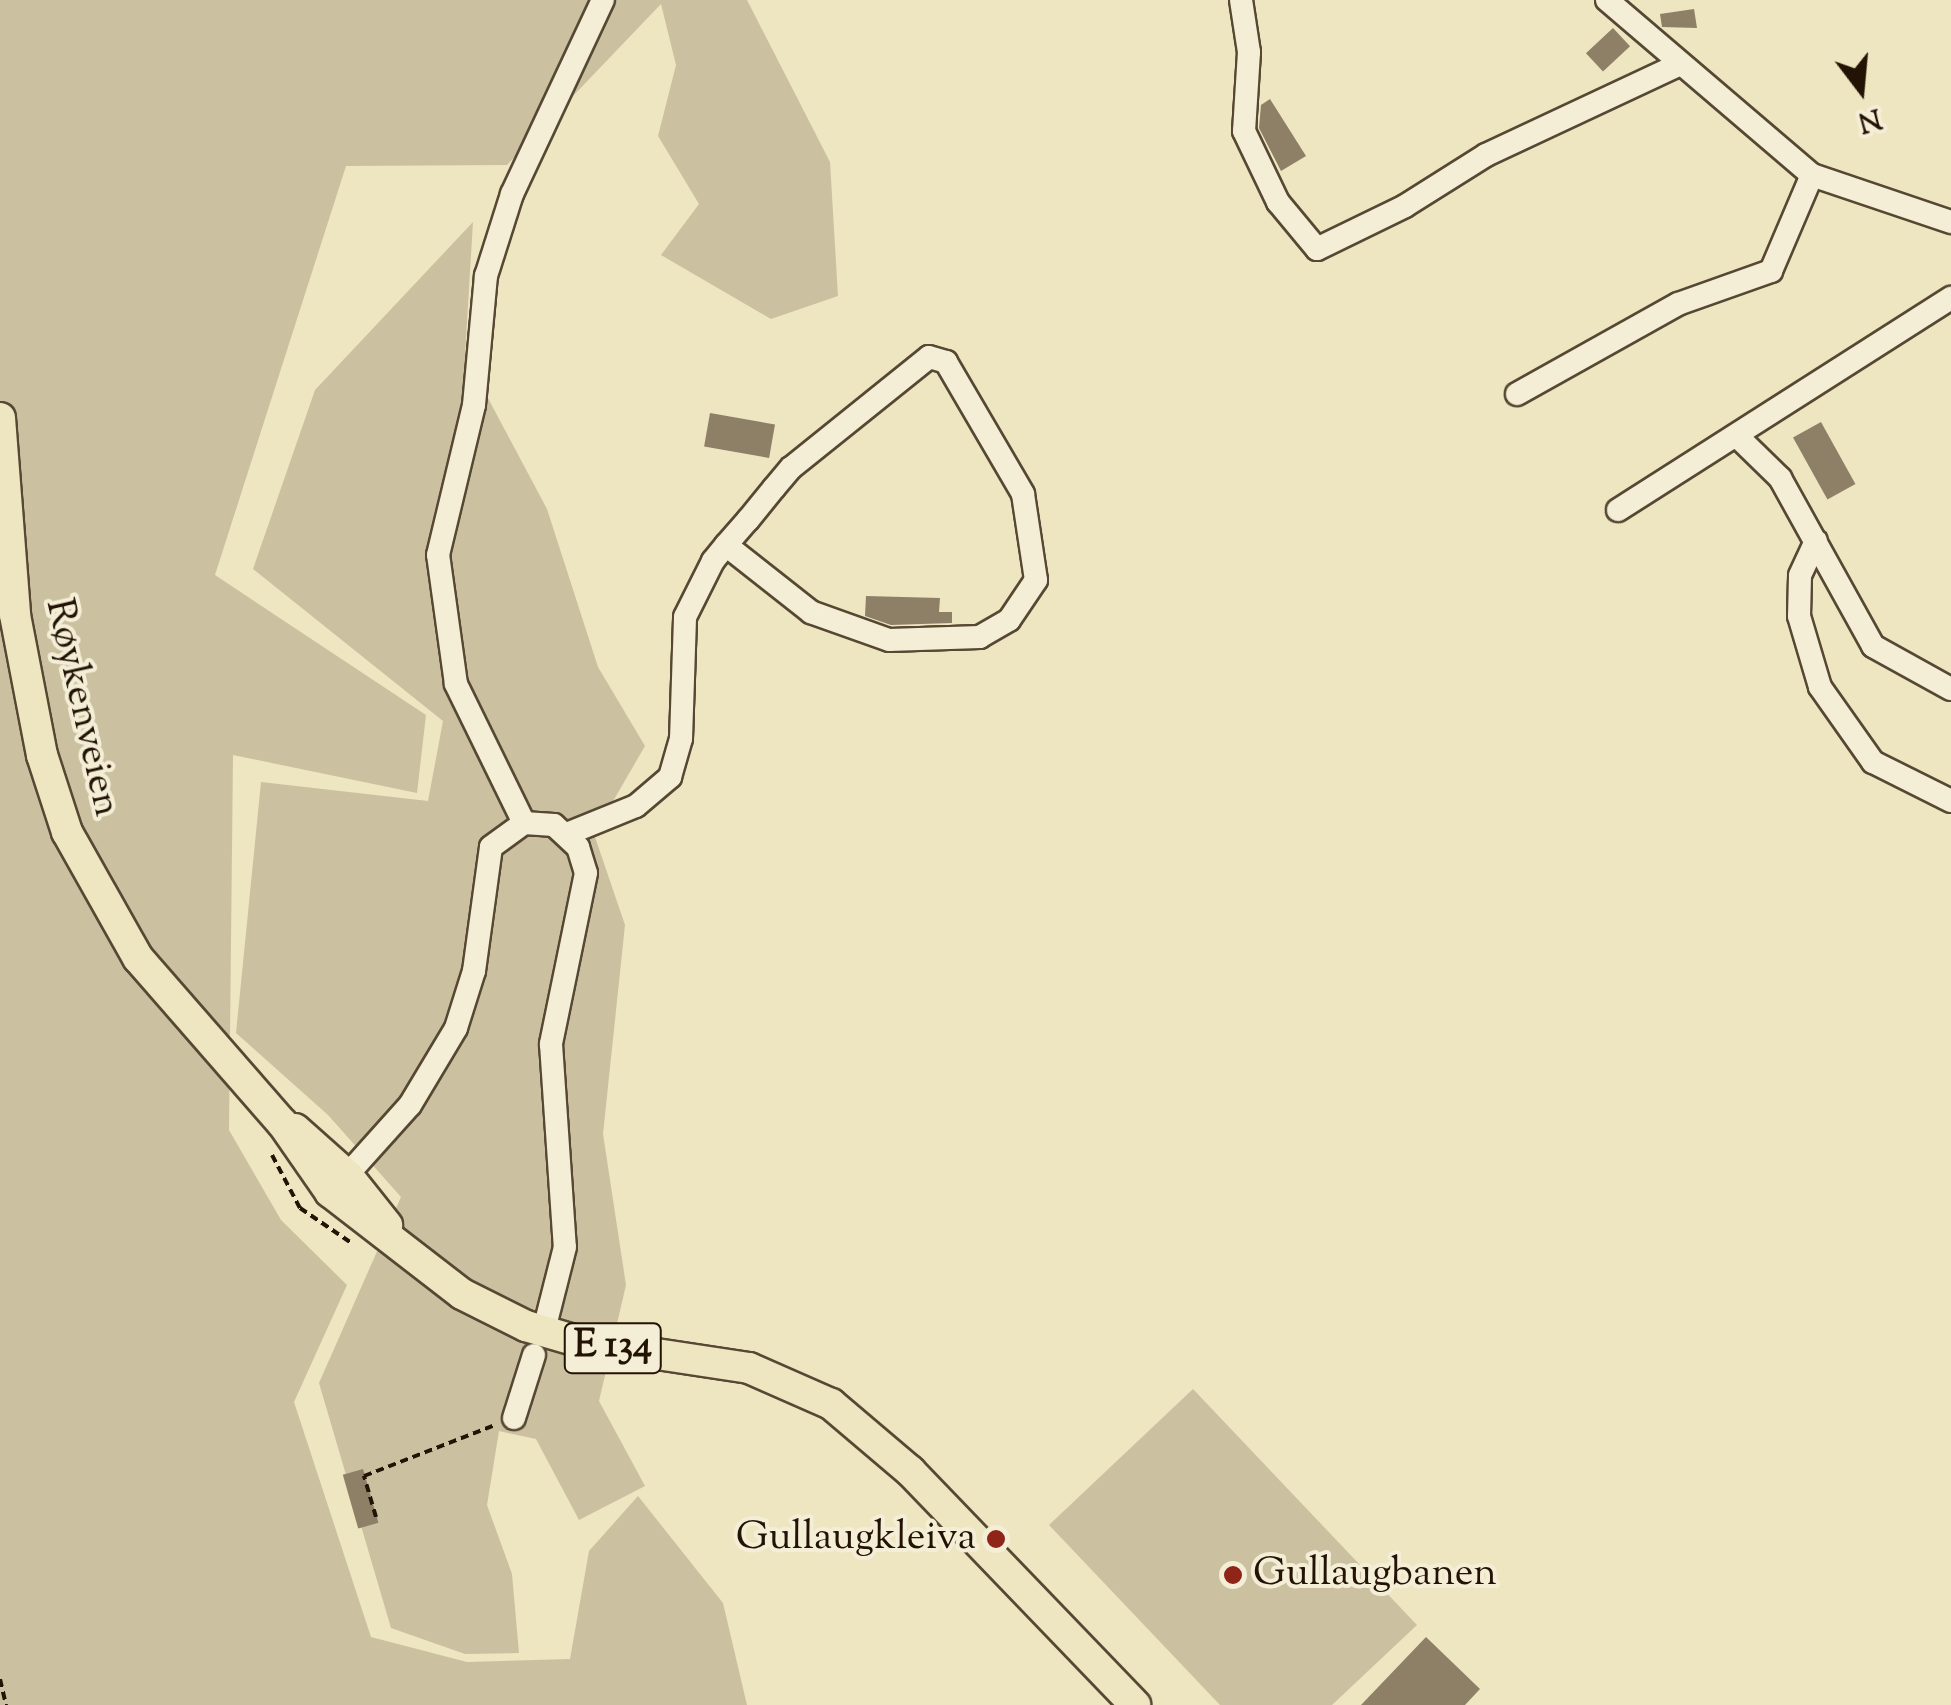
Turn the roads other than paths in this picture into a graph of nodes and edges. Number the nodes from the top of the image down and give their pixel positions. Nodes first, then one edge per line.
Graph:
1 (603, 0) edge
2 (1240, 0) edge
3 (1607, 0) edge
4 (1680, 64) junction
5 (1812, 175) junction
6 (1951, 222) edge
7 (1951, 298) edge
8 (1517, 394) dead end
9 (0, 418) edge
10 (1738, 437) junction
11 (1618, 510) dead end
12 (1816, 541) junction
13 (726, 545) junction
14 (1951, 689) edge
15 (1951, 801) edge
16 (524, 823) junction
17 (567, 834) junction
18 (339, 1184) junction
19 (547, 1318) dead end
20 (534, 1355) dead end
21 (514, 1418) road end
22 (1136, 1705) edge

1 - 16 street
2 - 4 street
3 - 4 street
4 - 5 street
5 - 6 street
5 - 8 street
7 - 10 street
9 - 18 highway, Røykenveien / E 134
10 - 11 street
10 - 12 street
12 - 14 street
12 - 15 street
13 - 13 street
13 - 17 street
16 - 17 street
16 - 18 street
17 - 19 street
18 - 22 highway, Røykenveien / E 134
20 - 21 street

